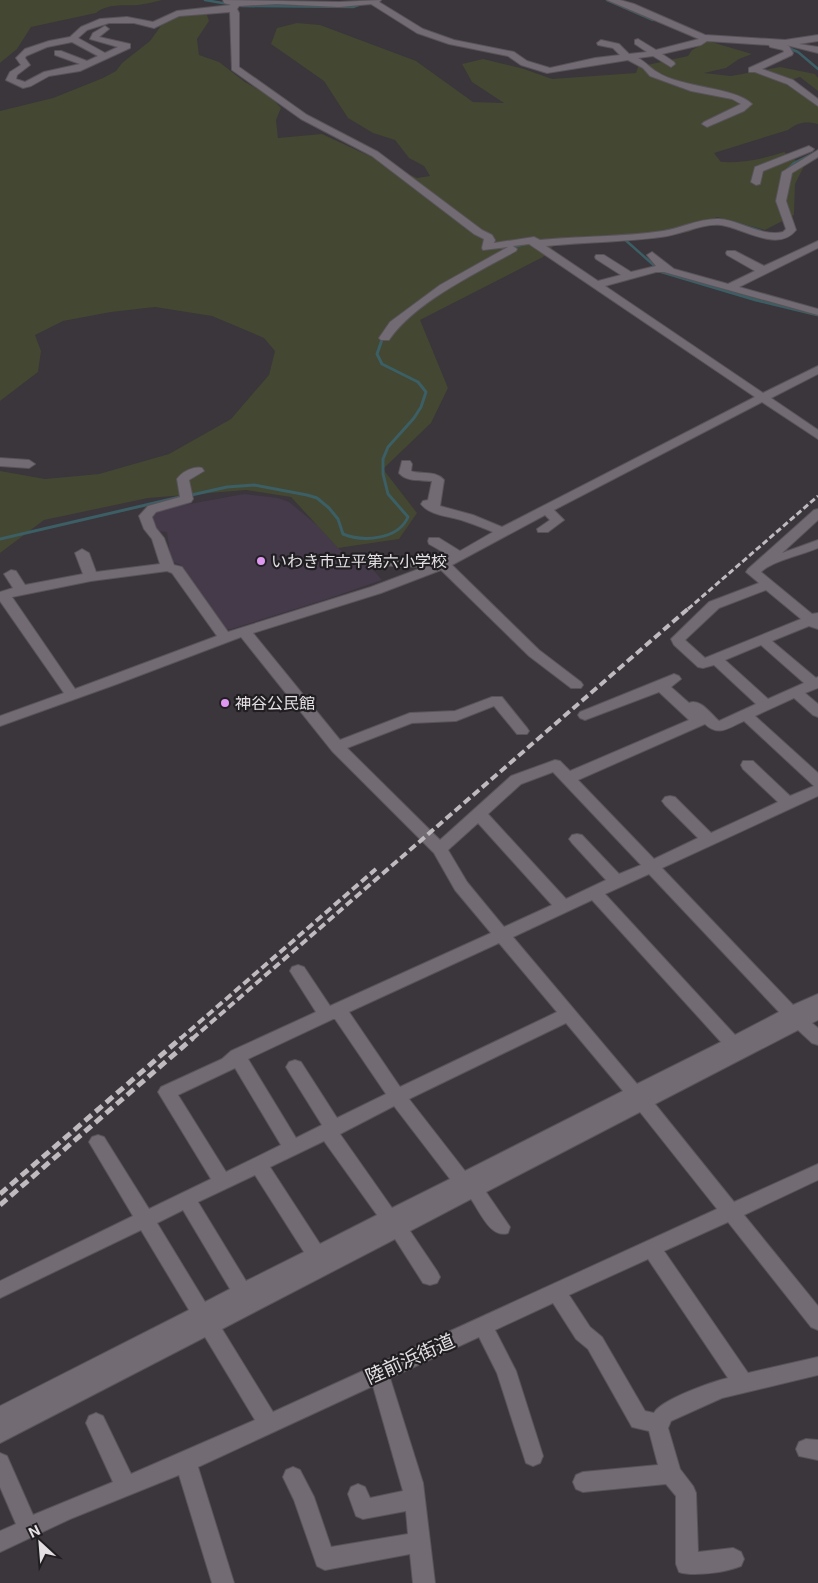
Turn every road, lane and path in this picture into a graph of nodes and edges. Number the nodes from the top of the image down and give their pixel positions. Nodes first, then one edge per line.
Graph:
1 (611, 0) edge
2 (375, 1) edge
3 (232, 4) edge
4 (105, 29) dead end
5 (818, 38) edge
6 (73, 39) junction
7 (704, 39) junction
8 (638, 42) dead end
9 (601, 43) dead end
10 (762, 45) dead end
11 (789, 46) junction
12 (818, 50) edge
13 (654, 53) junction
14 (58, 54) dead end
15 (104, 56) junction
16 (628, 57) junction
17 (87, 64) junction
18 (671, 64) dead end
19 (818, 103) edge
20 (707, 124) dead end
21 (818, 146) edge
22 (818, 153) edge
23 (756, 182) dead end
24 (740, 233) dead end
25 (536, 244) junction
26 (813, 249) edge
27 (731, 253) dead end
28 (600, 257) dead end
29 (656, 269) junction
30 (672, 271) junction
31 (764, 271) junction
32 (630, 276) junction
33 (595, 285) junction
34 (728, 288) junction
35 (818, 312) edge
36 (385, 338) dead end
37 (818, 369) edge
38 (762, 398) junction
39 (818, 436) edge
40 (0, 462) edge
41 (28, 464) dead end
42 (406, 464) dead end
43 (198, 471) dead end
44 (546, 510) junction
45 (818, 513) edge
46 (543, 529) dead end
47 (503, 532) junction
48 (434, 541) dead end
49 (818, 544) edge
50 (82, 553) dead end
51 (459, 556) junction
52 (370, 561) dead end
53 (766, 561) junction
54 (441, 565) junction
55 (168, 568) junction
56 (5, 577) edge
57 (91, 577) junction
58 (767, 584) junction
59 (9, 594) edge
60 (816, 621) edge
61 (244, 631) junction
62 (225, 638) junction
63 (763, 640) junction
64 (716, 659) junction
65 (668, 683) junction
66 (816, 683) edge
67 (576, 685) dead end
68 (795, 692) junction
69 (72, 695) junction
70 (766, 705) junction
71 (818, 712) edge
72 (746, 714) junction
73 (584, 715) dead end
74 (0, 720) edge
75 (522, 731) dead end
76 (337, 746) junction
77 (748, 765) dead end
78 (568, 778) junction
79 (817, 789) edge
80 (670, 802) dead end
81 (788, 804) junction
82 (480, 815) junction
83 (577, 839) dead end
84 (709, 840) junction
85 (440, 850) junction
86 (653, 866) junction
87 (617, 882) junction
88 (594, 892) junction
89 (563, 906) junction
90 (501, 935) junction
91 (298, 971) dead end
92 (818, 1000) edge
93 (333, 1012) junction
94 (818, 1012) edge
95 (568, 1014) junction
96 (797, 1016) junction
97 (818, 1038) edge
98 (733, 1044) junction
99 (237, 1056) junction
100 (295, 1067) dead end
101 (398, 1098) junction
102 (639, 1098) junction
103 (331, 1130) junction
104 (98, 1142) dead end
105 (293, 1149) junction
106 (259, 1165) junction
107 (818, 1172) edge
108 (223, 1183) junction
109 (468, 1185) junction
110 (186, 1200) junction
111 (730, 1212) junction
112 (145, 1220) junction
113 (393, 1223) junction
114 (501, 1226) dead end
115 (651, 1248) junction
116 (316, 1255) junction
117 (430, 1277) dead end
118 (0, 1290) edge
119 (556, 1292) junction
120 (243, 1293) junction
121 (811, 1301) edge
122 (205, 1319) junction
123 (818, 1321) edge
124 (482, 1326) junction
125 (818, 1366) edge
126 (379, 1373) junction
127 (744, 1384) junction
128 (0, 1420) edge
129 (96, 1423) dead end
130 (268, 1423) junction
131 (660, 1423) junction
132 (533, 1456) dead end
133 (186, 1462) junction
134 (0, 1463) edge
135 (671, 1474) junction
136 (293, 1477) dead end
137 (582, 1482) dead end
138 (126, 1487) junction
139 (358, 1494) dead end
140 (415, 1499) junction
141 (28, 1527) junction
142 (0, 1542) edge
143 (420, 1542) junction
144 (733, 1559) dead end
145 (224, 1583) edge
146 (424, 1583) edge

1 - 7 street
2 - 3 street
2 - 16 street
3 - 6 street
3 - 25 street
4 - 15 street
5 - 11 street
6 - 15 street
6 - 17 street
7 - 11 street
7 - 13 street
8 - 13 street
9 - 16 street
10 - 11 street
11 - 12 street
11 - 19 street
13 - 16 street
13 - 18 street
14 - 17 street
15 - 17 street
16 - 20 street
21 - 23 street
22 - 25 street
24 - 26 street
25 - 33 street
25 - 36 street
26 - 31 street
27 - 31 street
28 - 32 street
29 - 30 street
29 - 30 street
29 - 32 street
30 - 34 street
31 - 34 street
32 - 33 street
33 - 38 street
34 - 35 street
37 - 38 street
38 - 39 street
38 - 44 street
40 - 41 street
42 - 47 street
43 - 55 street
44 - 46 street
44 - 47 street
45 - 53 street
47 - 51 street
48 - 51 street
49 - 53 street
50 - 57 street
51 - 54 street
52 - 54 street
53 - 58 street
54 - 61 street
54 - 67 street
55 - 57 street
55 - 62 street
56 - 59 street
57 - 59 street
58 - 60 street
58 - 64 street
59 - 69 street
60 - 63 street
61 - 62 street
61 - 76 street
62 - 69 street
63 - 64 street
63 - 66 street
64 - 70 street
65 - 72 street
65 - 73 street
65 - 78 street
66 - 68 street
68 - 70 street
68 - 71 street
69 - 74 street
70 - 72 street
72 - 79 street
75 - 76 street
76 - 85 street
77 - 81 street
78 - 82 street
78 - 86 street
79 - 81 street
80 - 84 street
81 - 84 street
82 - 85 street
82 - 89 street
83 - 87 street
84 - 86 street
85 - 90 street
86 - 87 street
86 - 96 street
87 - 88 street
88 - 89 street
88 - 98 street
89 - 90 street
90 - 93 street
90 - 95 street
91 - 93 street
92 - 96 street
93 - 99 street
93 - 101 street
94 - 96 street
95 - 101 street
95 - 102 street
96 - 97 street
96 - 98 street
96 - 102 street
98 - 102 street
99 - 105 street
99 - 108 street
100 - 103 street
101 - 103 street
101 - 109 street
102 - 109 street
102 - 111 street
103 - 105 street
103 - 113 street
104 - 112 street
105 - 106 street
106 - 108 street
106 - 116 street
107 - 111 street, 陸前浜街道
108 - 110 street
109 - 113 street
109 - 114 street
110 - 112 street
110 - 120 street
111 - 115 street, 陸前浜街道
111 - 121 street
112 - 118 street
112 - 122 street
113 - 116 street
113 - 117 street
113 - 122 street
115 - 119 street, 陸前浜街道
115 - 127 street
116 - 120 street
119 - 124 street, 陸前浜街道
119 - 131 street
120 - 122 street
121 - 123 street
122 - 128 street
122 - 130 street
124 - 126 street, 陸前浜街道
124 - 132 street
125 - 127 street
126 - 130 street, 陸前浜街道
126 - 140 street
127 - 131 street
129 - 138 street
130 - 133 street, 陸前浜街道
131 - 135 street
133 - 138 street, 陸前浜街道
133 - 145 street
134 - 141 street
135 - 137 street
135 - 144 street
136 - 143 street
138 - 141 street, 陸前浜街道
139 - 140 street
140 - 143 street
141 - 142 street, 陸前浜街道
143 - 146 street

